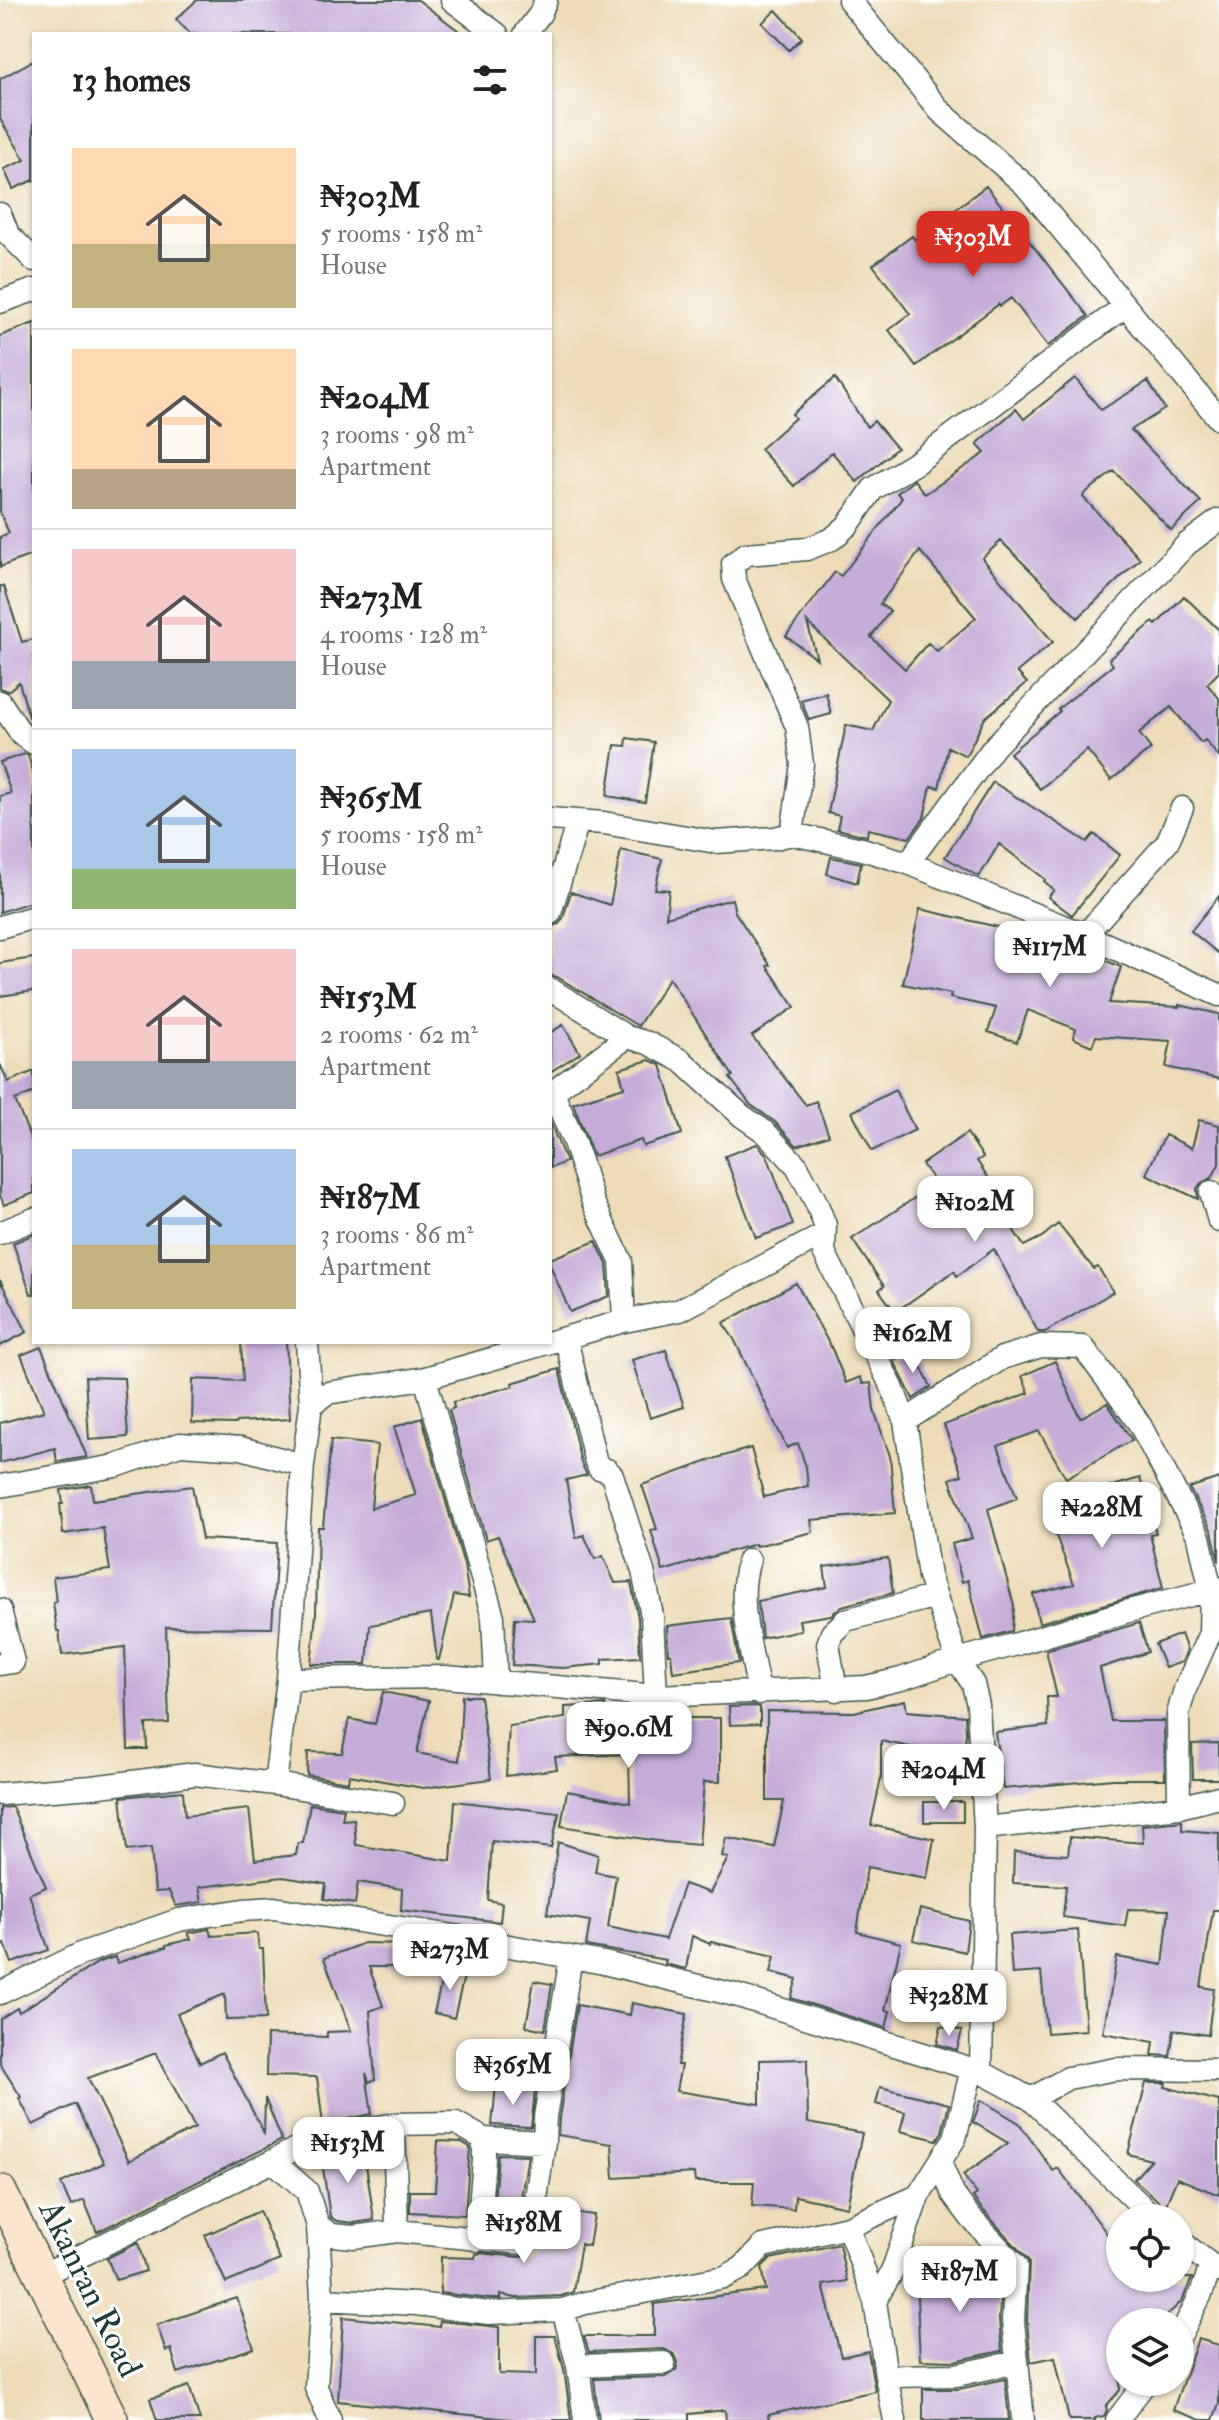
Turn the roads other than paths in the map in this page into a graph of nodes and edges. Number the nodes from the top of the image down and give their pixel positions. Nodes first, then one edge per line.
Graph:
1 (452, 0) edge
2 (546, 0) edge
3 (849, 0) edge
4 (494, 32) edge
5 (526, 32) edge
6 (0, 214) edge
7 (32, 258) edge
8 (32, 291) edge
9 (0, 302) edge
10 (1125, 306) junction
11 (1219, 419) edge
12 (1219, 520) edge
13 (0, 702) edge
14 (32, 742) edge
15 (1182, 808) dead end
16 (552, 819) edge
17 (578, 821) junction
18 (792, 834) junction
19 (908, 863) junction
20 (552, 906) edge
21 (32, 918) edge
22 (0, 927) edge
23 (1085, 935) junction
24 (552, 990) edge
25 (1219, 995) edge
26 (627, 1037) junction
27 (552, 1093) edge
28 (552, 1096) edge
29 (1211, 1192) dead end
30 (32, 1220) edge
31 (1219, 1221) edge
32 (0, 1233) edge
33 (825, 1234) junction
34 (624, 1321) junction
35 (566, 1339) junction
36 (552, 1343) edge
37 (307, 1344) edge
38 (548, 1344) edge
39 (425, 1378) junction
40 (311, 1405) junction
41 (905, 1421) junction
42 (303, 1465) junction
43 (0, 1486) edge
44 (749, 1560) dead end
45 (1215, 1590) edge
46 (936, 1596) junction
47 (0, 1610) edge
48 (957, 1660) junction
49 (0, 1664) edge
50 (288, 1679) junction
51 (496, 1682) junction
52 (836, 1690) junction
53 (759, 1693) junction
54 (656, 1696) junction
55 (275, 1784) junction
56 (0, 1794) edge
57 (1219, 1797) edge
58 (393, 1803) dead end
59 (1179, 1807) junction
60 (985, 1828) junction
61 (571, 1957) junction
62 (0, 1993) edge
63 (1219, 2070) edge
64 (976, 2071) junction
65 (1031, 2099) junction
66 (394, 2124) junction
67 (484, 2139) junction
68 (544, 2142) junction
69 (273, 2161) junction
70 (940, 2162) junction
71 (0, 2191) edge
72 (918, 2196) junction
73 (1140, 2204) edge
74 (318, 2226) junction
75 (848, 2227) junction
76 (397, 2231) junction
77 (477, 2240) junction
78 (1194, 2252) edge
79 (1215, 2268) edge
80 (42, 2275) junction
81 (322, 2299) junction
82 (875, 2301) junction
83 (1194, 2308) edge
84 (563, 2310) junction
85 (1017, 2362) junction
86 (664, 2363) dead end
87 (578, 2366) junction
88 (886, 2376) junction
89 (1135, 2396) edge
90 (112, 2420) edge
91 (330, 2420) edge
92 (585, 2420) edge
93 (895, 2420) edge
94 (1023, 2420) edge
95 (1117, 2420) edge

1 - 4 street
2 - 5 street
3 - 10 street
6 - 7 street
8 - 9 street
10 - 11 street
10 - 18 street
12 - 19 street
13 - 14 street
15 - 23 street
16 - 17 street
17 - 18 street
17 - 20 street
18 - 19 street
19 - 23 street
21 - 22 street
23 - 25 street
24 - 26 street
26 - 27 street
26 - 33 street
28 - 34 street
29 - 31 street
30 - 32 street
33 - 34 street
33 - 41 street
34 - 35 street
35 - 36 street
35 - 54 street
37 - 40 street
38 - 39 street
39 - 40 street
39 - 51 street
40 - 42 street
41 - 45 street
41 - 46 street
42 - 43 street
42 - 50 street
44 - 53 street
45 - 48 street
45 - 59 street
46 - 48 street
46 - 52 street
47 - 49 street
48 - 52 street
48 - 60 street
50 - 51 street
50 - 55 street
51 - 54 street
52 - 53 street
53 - 54 street
55 - 56 street
55 - 58 street
57 - 59 street
59 - 60 street
60 - 64 street
61 - 62 street
61 - 64 street
61 - 68 street
63 - 65 street
64 - 65 street
64 - 70 street
65 - 73 street
66 - 67 street
66 - 69 street
66 - 76 street
67 - 68 street
67 - 77 street
68 - 77 street
69 - 74 street
69 - 80 street
70 - 72 street
70 - 85 street
71 - 80 main road, Akanran Road
72 - 75 street
72 - 82 street
74 - 76 street
74 - 81 street
75 - 82 street
75 - 84 street
76 - 77 street
78 - 79 street
79 - 83 street
80 - 90 main road, Akanran Road
81 - 84 street
81 - 91 street
82 - 88 street
84 - 87 street
85 - 88 street
85 - 94 street
86 - 87 street
87 - 92 street
88 - 93 street
89 - 95 street

